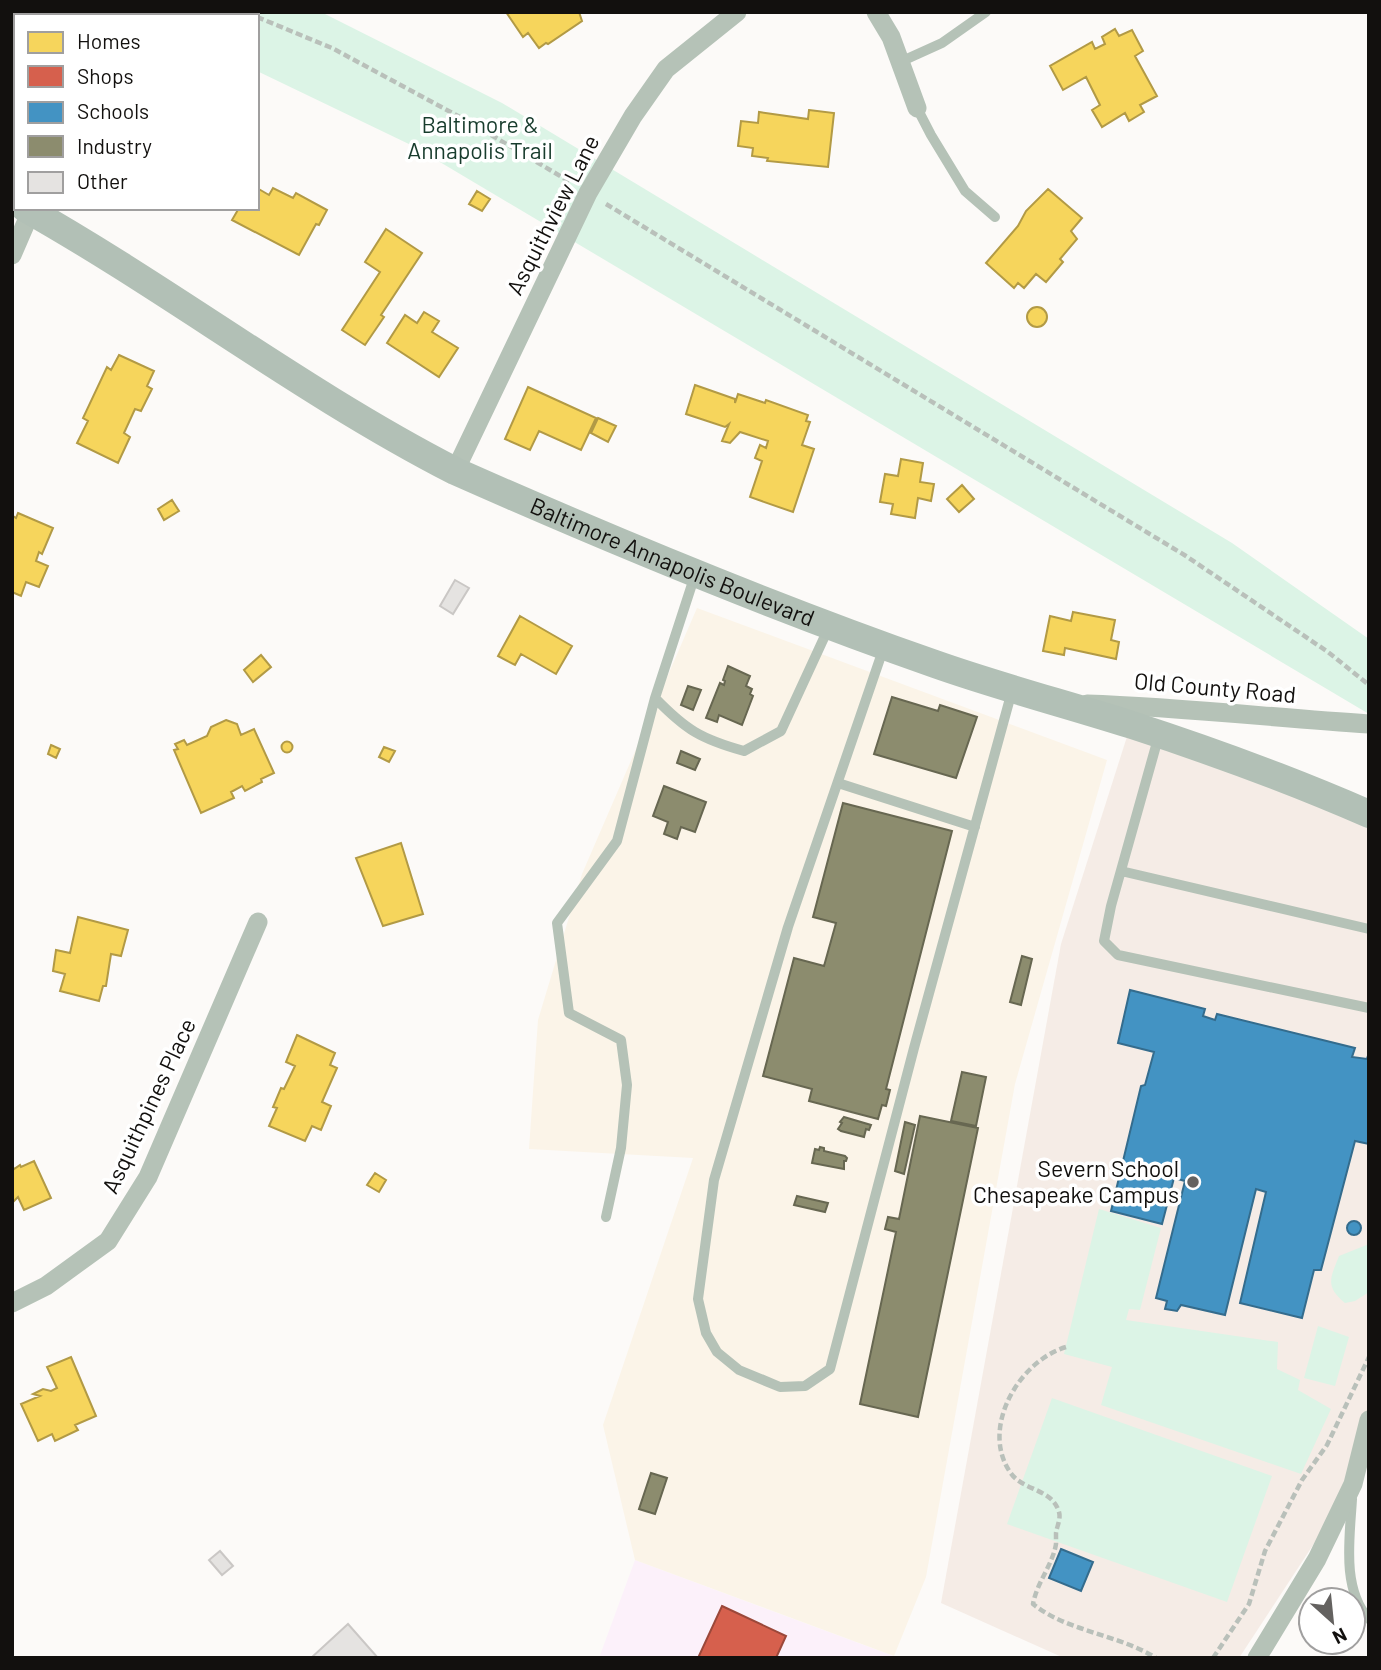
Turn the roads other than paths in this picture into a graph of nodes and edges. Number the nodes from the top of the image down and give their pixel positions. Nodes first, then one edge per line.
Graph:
1 (737, 12) edge
2 (876, 12) edge
3 (986, 12) edge
4 (900, 62) junction
5 (917, 107) joint
6 (20, 210) edge
7 (27, 210) edge
8 (995, 217) dead end
9 (12, 255) edge
10 (455, 471) junction
11 (695, 575) junction
12 (829, 626) junction
13 (884, 646) junction
14 (1012, 689) junction
15 (655, 698) junction
16 (1057, 702) junction
17 (1369, 724) edge
18 (1160, 734) junction
19 (838, 783) junction
20 (1369, 814) edge
21 (975, 828) junction
22 (1121, 872) junction
23 (258, 922) dead end
24 (1369, 929) edge
25 (1369, 1008) edge
26 (606, 1217) dead end
27 (12, 1303) edge
28 (1369, 1420) edge
29 (1353, 1484) junction
30 (1369, 1619) edge
31 (1258, 1658) edge

1 - 10 street, Asquithview Lane
2 - 4 street
3 - 4 lane
4 - 5 street
5 - 8 lane
6 - 9 street
7 - 10 street, Baltimore Annapolis Boulevard
10 - 11 street, Baltimore Annapolis Boulevard
11 - 12 street, Baltimore Annapolis Boulevard
11 - 15 lane
12 - 13 street, Baltimore Annapolis Boulevard
12 - 15 lane
13 - 14 street, Baltimore Annapolis Boulevard
13 - 19 lane
14 - 16 street, Baltimore Annapolis Boulevard
14 - 21 lane
15 - 26 lane
16 - 17 street, Old County Road
16 - 18 street, Baltimore Annapolis Boulevard
18 - 20 street, Baltimore Annapolis Boulevard
18 - 22 lane
19 - 21 lane
19 - 21 lane
22 - 24 lane
22 - 25 lane
23 - 27 street, Asquithpines Place
28 - 29 street
29 - 30 lane
29 - 31 street

